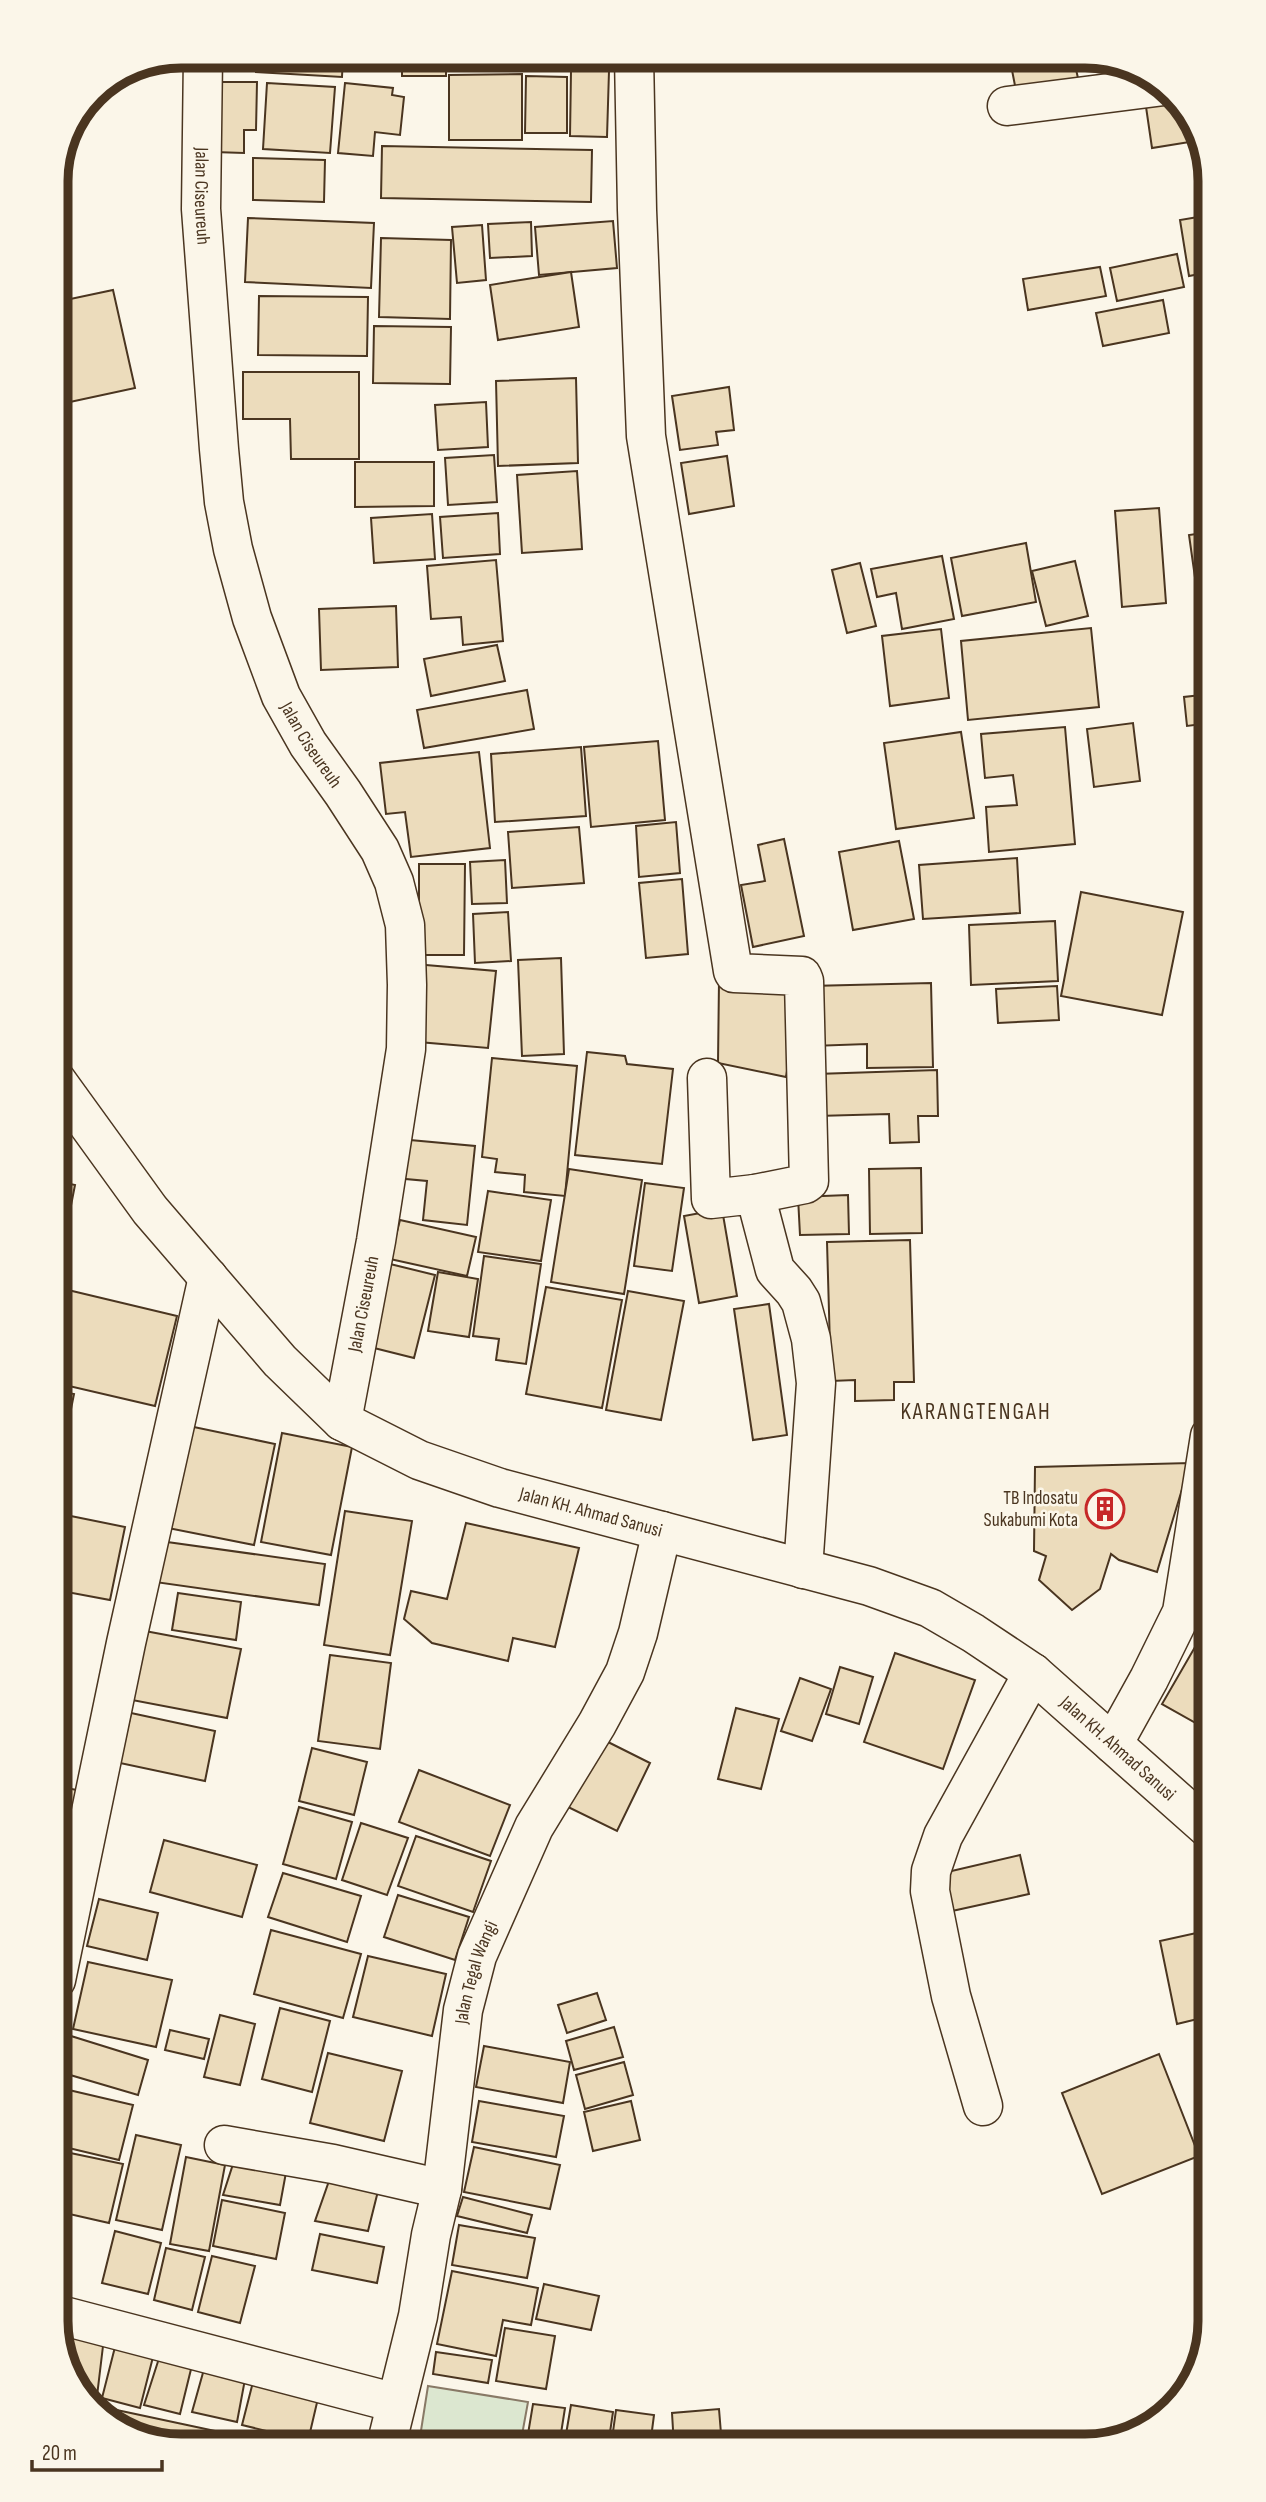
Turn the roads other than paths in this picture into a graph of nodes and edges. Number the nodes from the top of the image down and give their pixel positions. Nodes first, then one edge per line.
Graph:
1 (203, 68) edge
2 (634, 68) edge
3 (1149, 88) edge
4 (1007, 106) dead end
5 (707, 1078) dead end
6 (68, 1097) edge
7 (755, 1194) junction
8 (208, 1277) junction
9 (342, 1421) junction
10 (1198, 1511) edge
11 (662, 1531) junction
12 (803, 1569) junction
13 (1032, 1673) junction
14 (1113, 1744) junction
15 (1198, 1819) edge
16 (68, 1922) edge
17 (983, 2106) dead end
18 (224, 2145) dead end
19 (442, 2189) junction
20 (68, 2317) edge
21 (396, 2403) junction
22 (389, 2434) edge

1 - 9 main road, Jalan Ciseureuh
2 - 7 main road
3 - 4 main road
5 - 7 main road
6 - 8 main road, Jalan KH. Ahmad Sanusi
7 - 12 main road
8 - 9 main road, Jalan KH. Ahmad Sanusi
8 - 16 main road
9 - 11 main road, Jalan KH. Ahmad Sanusi
10 - 14 main road
11 - 12 main road, Jalan KH. Ahmad Sanusi
11 - 19 main road, Jalan Tegal Wangi
12 - 13 main road, Jalan KH. Ahmad Sanusi
13 - 14 main road, Jalan KH. Ahmad Sanusi
13 - 17 main road
14 - 15 main road, Jalan KH. Ahmad Sanusi
18 - 19 main road
19 - 21 main road, Jalan Tegal Wangi
20 - 21 main road
21 - 22 main road, Jalan Tegal Wangi

